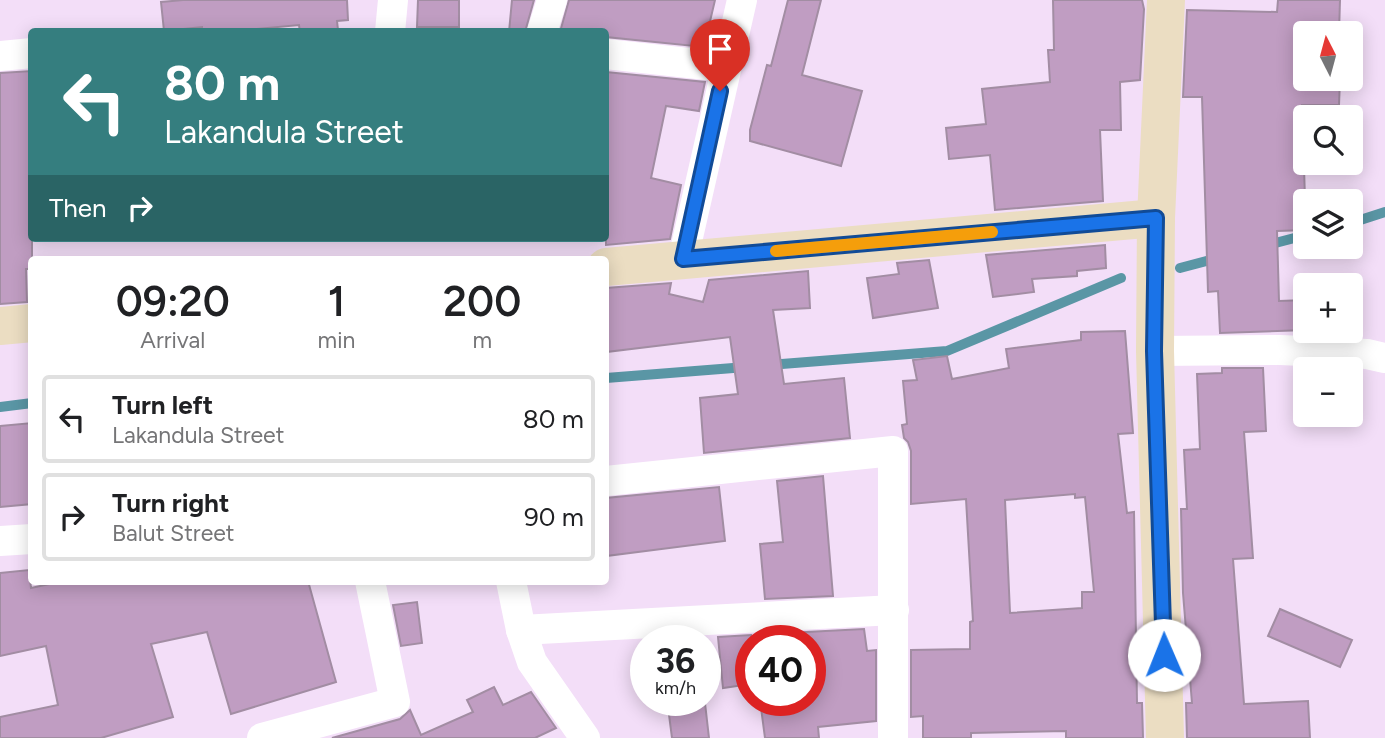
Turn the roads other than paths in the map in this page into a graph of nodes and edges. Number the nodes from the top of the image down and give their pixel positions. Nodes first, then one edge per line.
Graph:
1 (393, 0) edge
2 (552, 0) edge
3 (742, 0) edge
4 (1166, 0) edge
5 (390, 28) edge
6 (543, 28) edge
7 (28, 53) edge
8 (609, 54) edge
9 (0, 56) edge
10 (725, 67) junction
11 (1156, 218) junction
12 (683, 259) junction
13 (609, 267) edge
14 (28, 323) edge
15 (0, 326) edge
16 (1154, 351) junction
17 (1385, 358) edge
18 (609, 481) edge
19 (28, 539) edge
20 (0, 541) edge
21 (371, 585) edge
22 (512, 585) edge
23 (894, 610) junction
24 (521, 630) junction
25 (262, 738) edge
26 (585, 738) edge
27 (893, 738) edge
28 (1165, 738) edge

1 - 5 street
2 - 6 street
3 - 10 street
4 - 11 street
7 - 9 street
8 - 10 street
10 - 12 street
11 - 12 street
11 - 16 street
12 - 13 street
14 - 15 street
16 - 17 street
16 - 28 street
18 - 23 street
19 - 20 street
21 - 25 street
22 - 24 street
23 - 24 street
23 - 27 street
24 - 26 street

